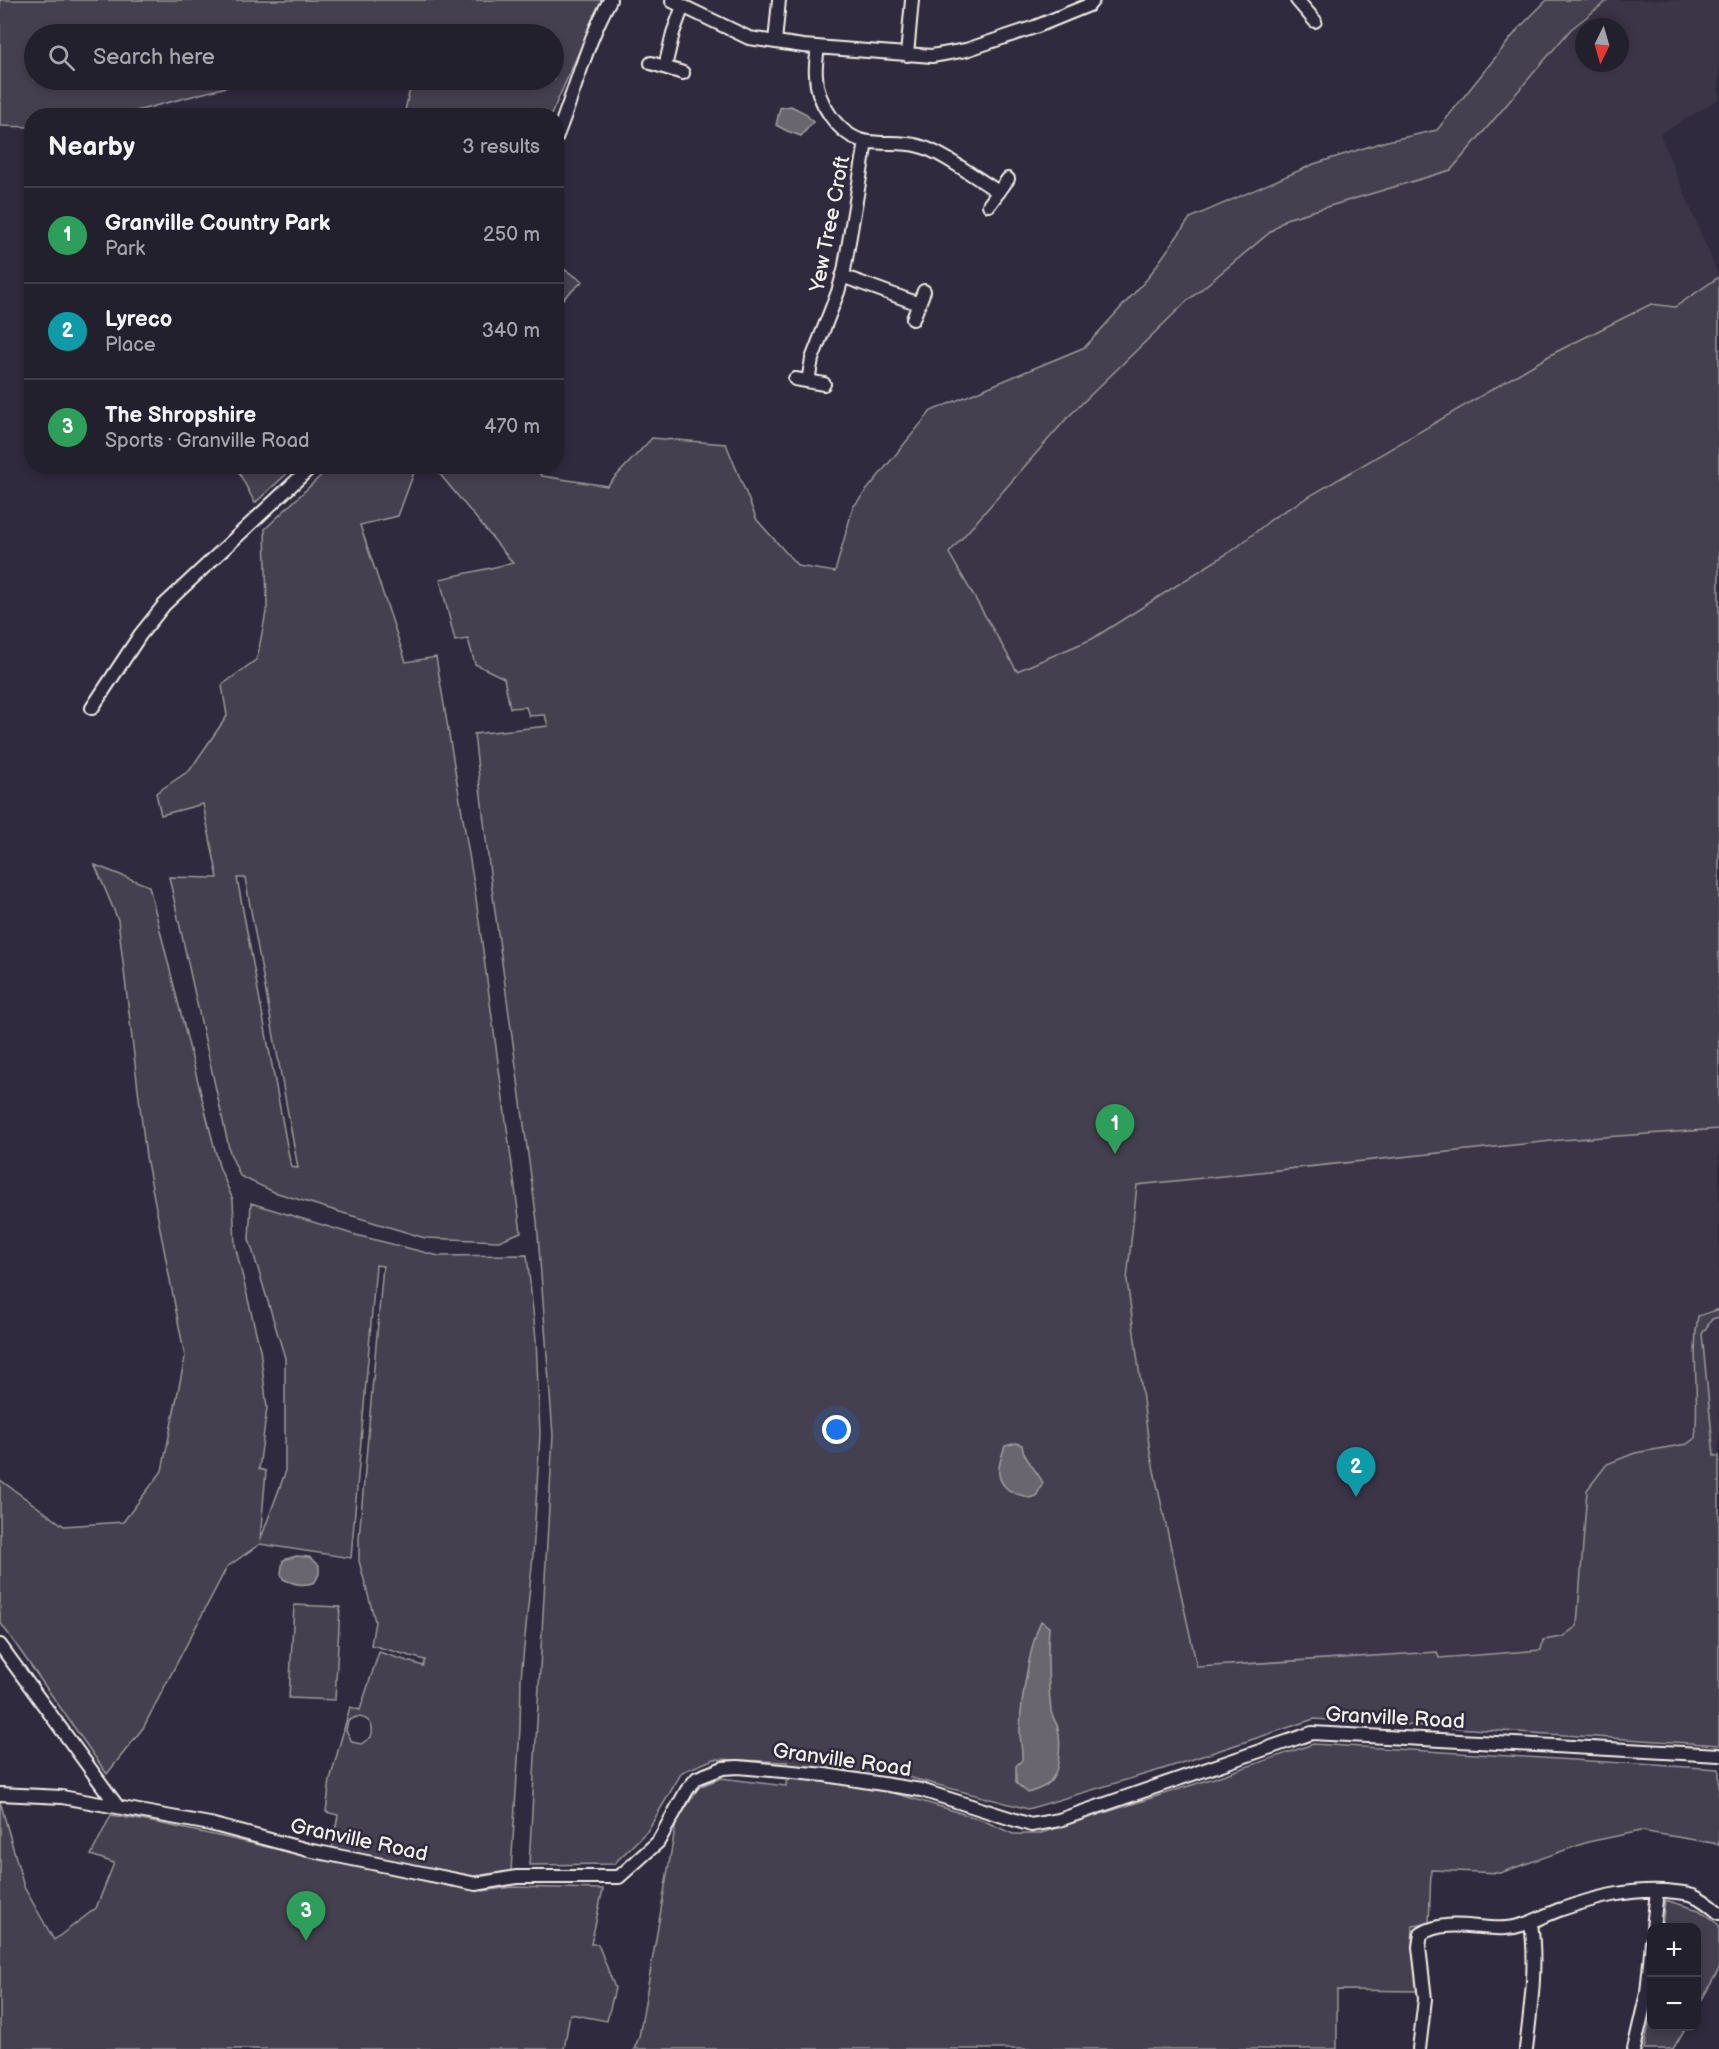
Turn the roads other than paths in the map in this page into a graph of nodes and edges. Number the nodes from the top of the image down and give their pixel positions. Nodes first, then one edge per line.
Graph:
1 (610, 0) edge
2 (779, 0) edge
3 (912, 0) edge
4 (1093, 0) edge
5 (1302, 2) edge
6 (677, 4) edge
7 (1315, 21) dead end
8 (775, 42) junction
9 (818, 47) junction
10 (907, 54) junction
11 (651, 63) dead end
12 (665, 67) junction
13 (683, 73) dead end
14 (564, 116) edge
15 (866, 142) junction
16 (1008, 179) dead end
17 (999, 192) junction
18 (989, 205) dead end
19 (842, 276) junction
20 (924, 291) dead end
21 (919, 304) junction
22 (913, 319) dead end
23 (795, 379) dead end
24 (808, 381) junction
25 (824, 384) dead end
26 (303, 474) edge
27 (92, 708) dead end
28 (0, 1645) edge
29 (1719, 1755) edge
30 (0, 1794) edge
31 (118, 1807) junction
32 (1657, 1891) junction
33 (1719, 1913) edge
34 (1531, 1923) junction
35 (1654, 1923) edge
36 (1649, 1977) edge
37 (1419, 2049) edge
38 (1526, 2049) edge
39 (1634, 2049) edge

1 - 14 street
2 - 8 street
3 - 10 street
4 - 10 street
5 - 7 street
6 - 8 street
6 - 12 street
8 - 9 street
9 - 10 street
9 - 15 street
11 - 12 street
12 - 13 street
15 - 17 street
15 - 19 street, Yew Tree Croft
16 - 17 street
17 - 18 street
19 - 21 street
19 - 24 street, Yew Tree Croft
20 - 21 street
21 - 22 street
23 - 24 street
24 - 25 street
26 - 27 street
28 - 31 street
29 - 31 street, Granville Road
30 - 31 street, Granville Road
32 - 33 street
32 - 34 street
32 - 35 street
34 - 37 street
34 - 38 street
36 - 39 street

